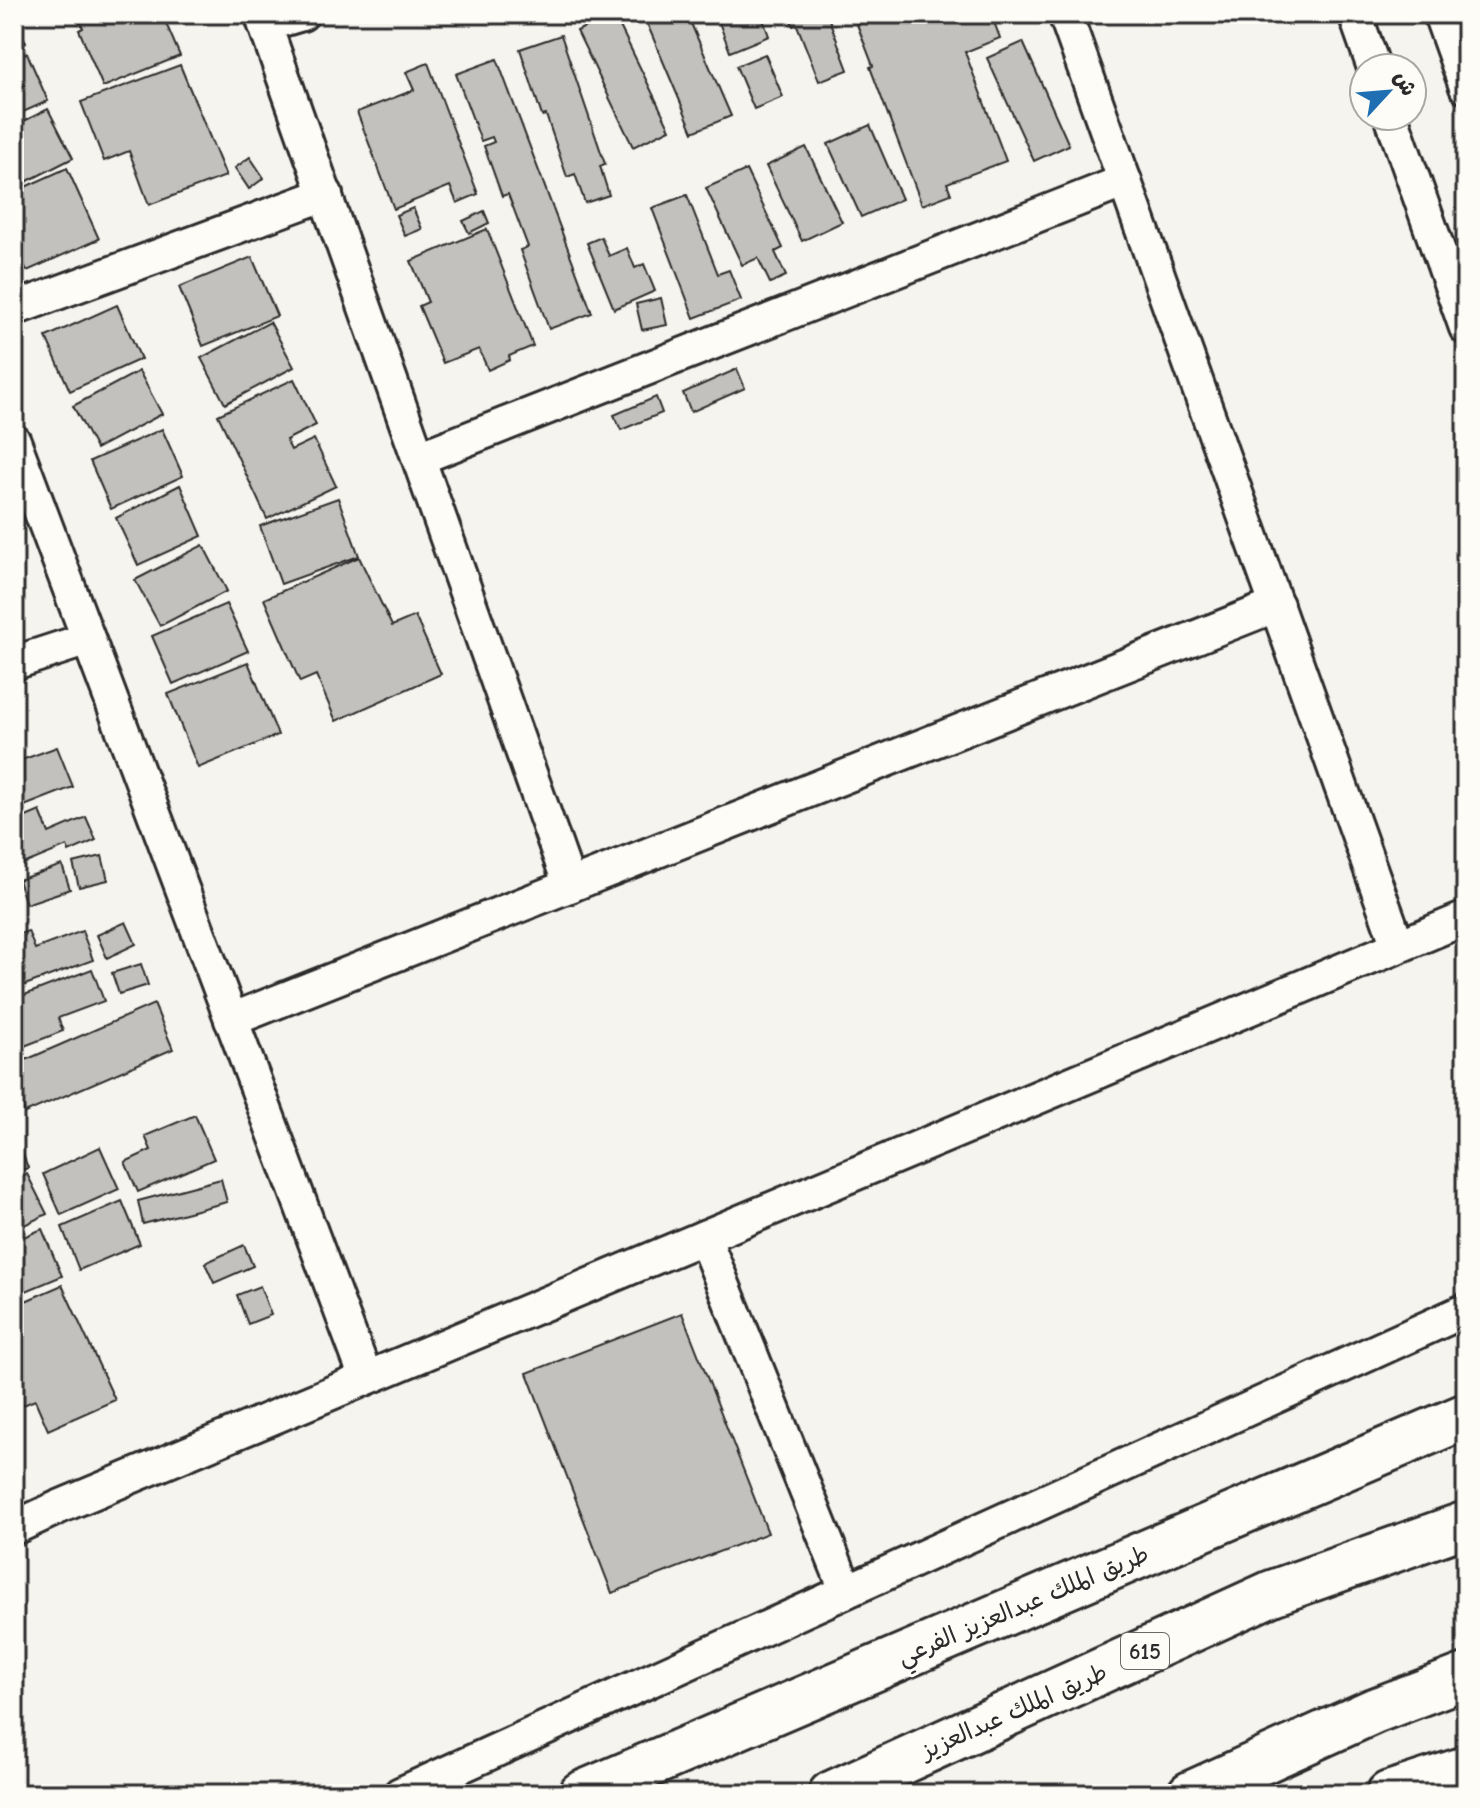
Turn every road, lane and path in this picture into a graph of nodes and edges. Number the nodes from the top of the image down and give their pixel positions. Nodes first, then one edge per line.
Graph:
1 (302, 14) edge
2 (1065, 14) edge
3 (1355, 14) edge
4 (1440, 14) edge
5 (263, 20) edge
6 (1368, 52) edge
7 (1466, 87) edge
8 (1397, 132) edge
9 (1125, 181) junction
10 (326, 194) junction
11 (14, 309) edge
12 (1466, 328) edge
13 (14, 441) edge
14 (419, 458) junction
15 (1277, 605) junction
16 (88, 639) junction
17 (14, 663) edge
18 (570, 886) junction
19 (1466, 918) edge
20 (1398, 946) junction
21 (231, 1020) junction
22 (704, 1237) junction
23 (1466, 1310) edge
24 (366, 1378) junction
25 (1466, 1416) edge
26 (1466, 1524) edge
27 (14, 1528) edge
28 (846, 1590) junction
29 (1466, 1676) edge
30 (1466, 1769) edge
31 (400, 1794) edge
32 (581, 1794) edge
33 (831, 1794) edge
34 (1190, 1794) edge
35 (1389, 1794) edge

1 - 5 street
2 - 9 street
3 - 6 street
4 - 7 street
5 - 10 street
8 - 12 street
9 - 14 street
9 - 15 street
10 - 11 street
10 - 14 street
13 - 16 street
14 - 18 street
15 - 18 street
15 - 20 street
16 - 17 street
16 - 21 street
18 - 21 street
19 - 20 street
20 - 22 street
21 - 24 street
22 - 24 street
22 - 28 street
23 - 28 street
24 - 27 street
25 - 32 main road, طريق الملك عبدالعزيز الفرعي
26 - 33 main road, طريق الملك عبدالعزيز / 615
28 - 31 street
29 - 34 main road
30 - 35 main road

